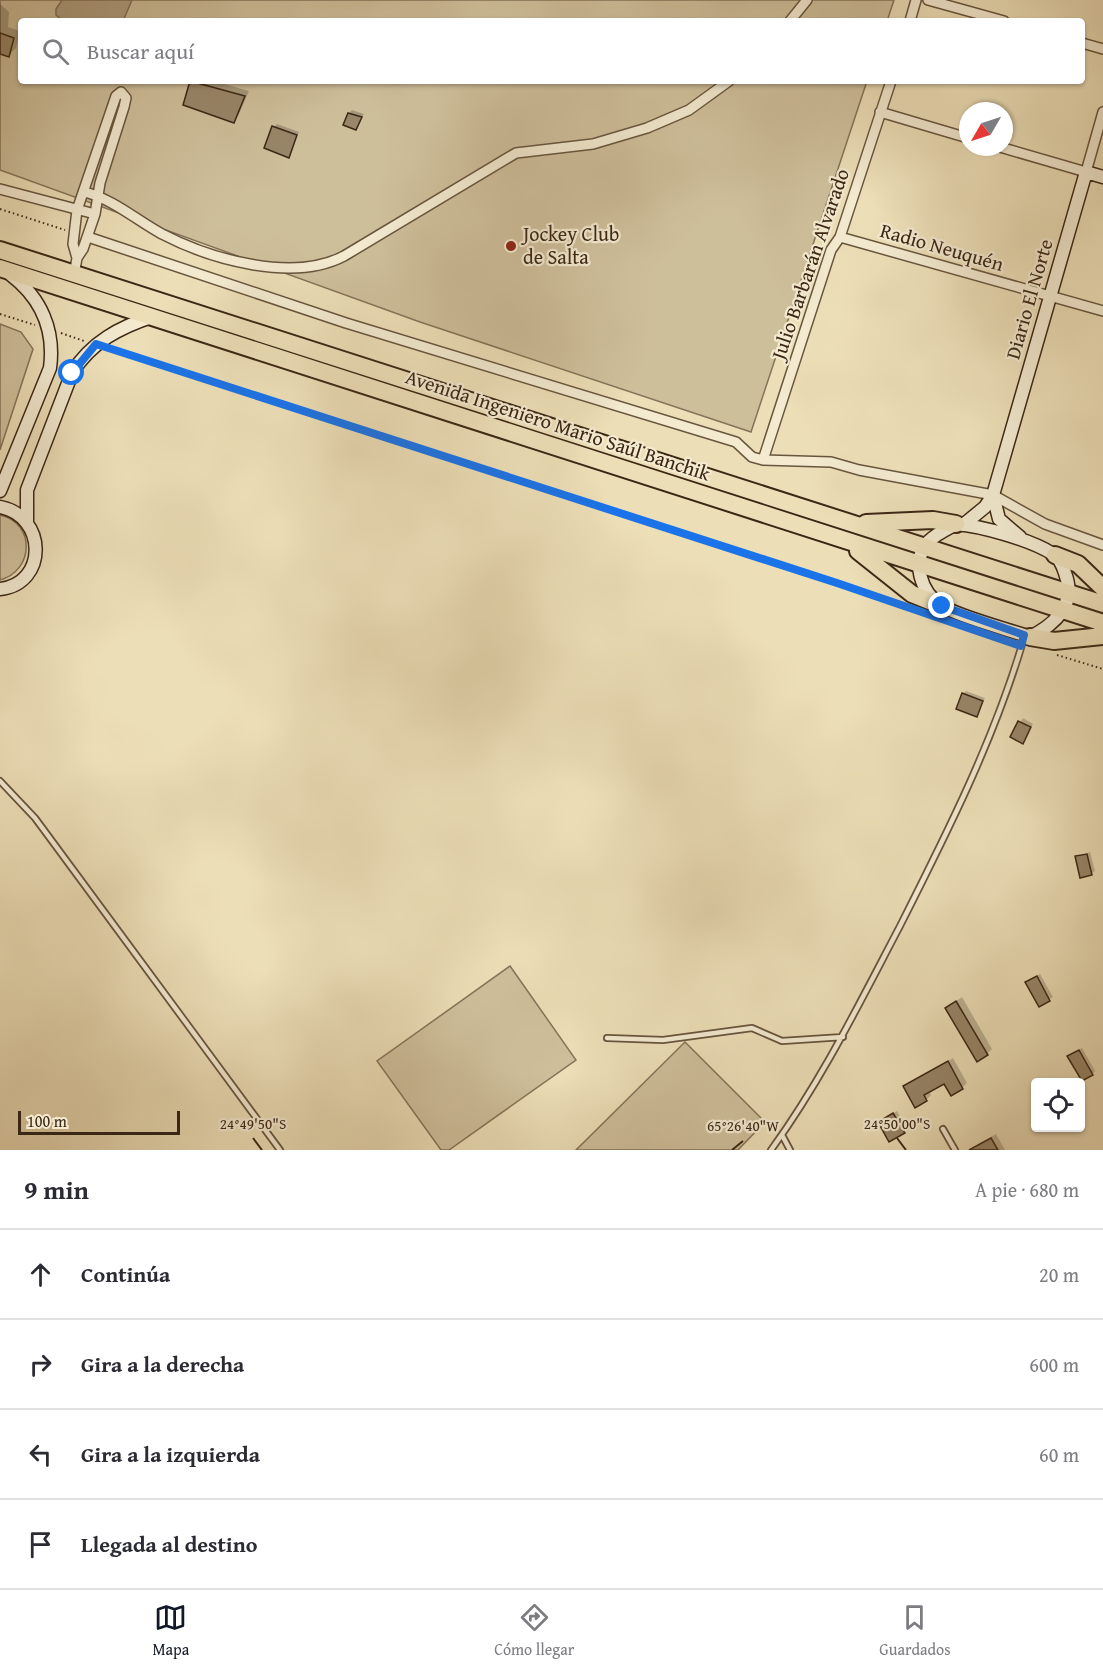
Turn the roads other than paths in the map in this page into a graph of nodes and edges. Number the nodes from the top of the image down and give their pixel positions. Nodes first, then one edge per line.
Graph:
1 (807, 0) edge
2 (916, 0) edge
3 (928, 0) edge
4 (792, 18) edge
5 (911, 18) edge
6 (993, 18) edge
7 (1085, 44) edge
8 (1103, 49) edge
9 (725, 84) edge
10 (890, 84) edge
11 (880, 112) junction
12 (1103, 112) edge
13 (959, 135) edge
14 (1013, 151) edge
15 (1086, 172) junction
16 (1103, 177) edge
17 (0, 189) edge
18 (85, 192) junction
19 (99, 196) junction
20 (77, 210) junction
21 (95, 214) junction
22 (88, 237) junction
23 (840, 237) junction
24 (0, 250) edge
25 (76, 266) junction
26 (3, 269) edge
27 (1051, 296) junction
28 (1103, 311) edge
29 (154, 316) junction
30 (763, 460) junction
31 (0, 491) edge
32 (993, 495) junction
33 (0, 507) edge
34 (27, 522) junction
35 (847, 522) junction
36 (959, 524) junction
37 (834, 536) junction
38 (1027, 542) junction
39 (1103, 545) edge
40 (925, 547) junction
41 (1055, 555) junction
42 (919, 565) junction
43 (1103, 588) edge
44 (0, 589) edge
45 (1067, 602) junction
46 (1103, 604) edge
47 (942, 606) junction
48 (1103, 622) edge
49 (1027, 636) junction
50 (1103, 636) edge
51 (0, 781) edge
52 (843, 1037) junction
53 (607, 1038) dead end
54 (943, 1129) dead end
55 (782, 1135) junction
56 (280, 1150) edge
57 (771, 1150) edge
58 (790, 1150) edge
59 (955, 1150) edge

1 - 4 street
2 - 5 street
3 - 6 street
7 - 8 street
9 - 19 street
10 - 11 street, Julio Barbarán Alvarado
11 - 13 street
11 - 23 street, Julio Barbarán Alvarado
12 - 15 street, Diario El Norte
14 - 15 street
15 - 16 street
15 - 27 street, Diario El Norte
17 - 20 street
18 - 19 street
18 - 19 street
18 - 20 street
19 - 21 street
20 - 21 street
20 - 25 street
21 - 22 street
22 - 25 street
22 - 30 street
23 - 27 street, Radio Neuquén
23 - 30 street, Julio Barbarán Alvarado
24 - 25 highway, Avenida Ingeniero Mario Saúl Banchik
25 - 35 highway, Avenida Ingeniero Mario Saúl Banchik
26 - 29 highway, Avenida Ingeniero Mario Saúl Banchik
26 - 31 street
27 - 28 street, Radio Neuquén
27 - 32 street, Diario El Norte
29 - 34 street
29 - 37 highway, Avenida Ingeniero Mario Saúl Banchik
30 - 32 street
32 - 36 street
32 - 38 street
32 - 39 street
33 - 34 street
34 - 44 street
35 - 36 highway
35 - 40 highway, Avenida Ingeniero Mario Saúl Banchik
36 - 38 street
36 - 40 street
37 - 42 highway, Avenida Ingeniero Mario Saúl Banchik
37 - 47 highway
38 - 41 street
40 - 42 street
40 - 45 highway, Avenida Ingeniero Mario Saúl Banchik
41 - 43 highway
41 - 45 street
42 - 45 highway, Avenida Ingeniero Mario Saúl Banchik
42 - 47 street
45 - 46 highway, Avenida Ingeniero Mario Saúl Banchik
45 - 48 highway, Avenida Ingeniero Mario Saúl Banchik
45 - 49 street
47 - 49 street
49 - 50 highway
49 - 52 lane
51 - 56 lane
52 - 53 lane
52 - 55 lane
54 - 59 lane
55 - 57 lane
55 - 58 lane

